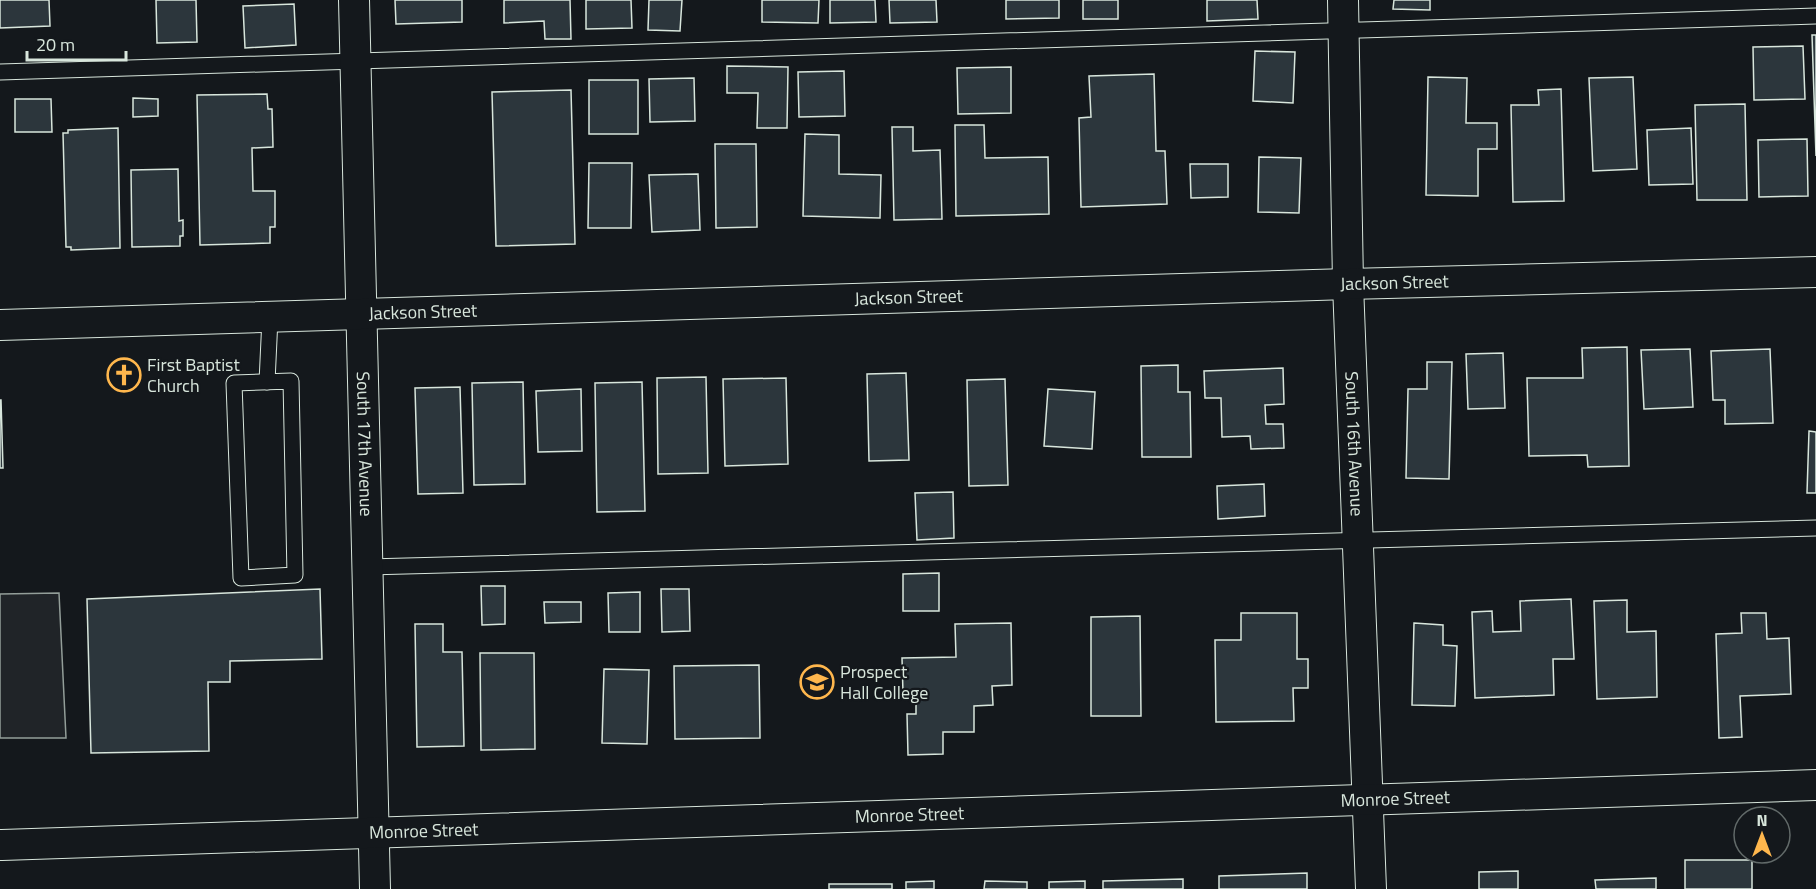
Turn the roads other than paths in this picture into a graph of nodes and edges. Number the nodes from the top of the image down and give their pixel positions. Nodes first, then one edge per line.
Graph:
1 (354, 0) edge
2 (1343, 0) edge
3 (1816, 16) edge
4 (1344, 31) junction
5 (355, 60) junction
6 (0, 72) edge
7 (1816, 272) edge
8 (1348, 284) junction
9 (363, 315) junction
10 (270, 318) junction
11 (0, 325) edge
12 (267, 382) junction
13 (1816, 528) edge
14 (1358, 540) junction
15 (368, 567) junction
16 (1816, 785) edge
17 (1368, 800) junction
18 (373, 831) junction
19 (1, 845) edge
20 (375, 889) edge
21 (1371, 889) edge

1 - 5 street, South 17th Avenue
2 - 4 street, South 16th Avenue
3 - 4 lane
4 - 5 lane
4 - 8 street, South 16th Avenue
5 - 6 lane
5 - 9 street, South 17th Avenue
7 - 8 street, Jackson Street
8 - 9 street, Jackson Street
8 - 14 street, South 16th Avenue
9 - 10 street, Jackson Street
9 - 15 street, South 17th Avenue
10 - 11 street, Jackson Street
10 - 12 lane
12 - 12 lane
13 - 14 lane
14 - 15 lane
14 - 17 street, South 16th Avenue
15 - 18 street, South 17th Avenue
16 - 17 street, Monroe Street
17 - 18 street, Monroe Street
17 - 21 street, South 16th Avenue
18 - 19 street, Monroe Street
18 - 20 street, South 17th Avenue

